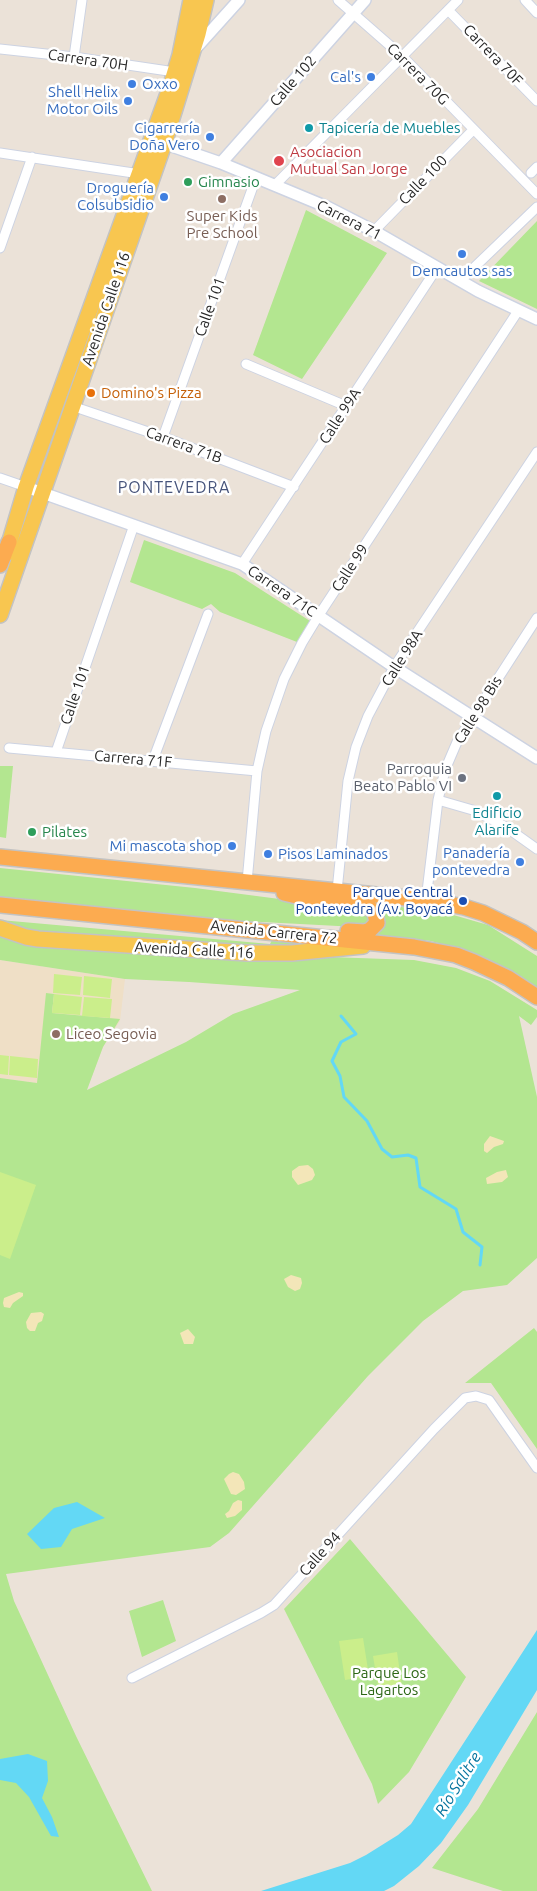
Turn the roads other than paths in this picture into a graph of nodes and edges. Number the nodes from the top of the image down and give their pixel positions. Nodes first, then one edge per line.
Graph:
1 (82, 0) edge
2 (191, 0) edge
3 (206, 0) edge
4 (239, 0) edge
5 (338, 0) edge
6 (365, 0) edge
7 (458, 0) edge
8 (525, 0) edge
9 (448, 10) junction
10 (354, 13) junction
11 (537, 13) edge
12 (0, 49) edge
13 (191, 54) junction
14 (74, 57) junction
15 (403, 57) junction
16 (175, 72) junction
17 (537, 101) edge
18 (473, 130) junction
19 (159, 142) junction
20 (0, 153) edge
21 (32, 157) junction
22 (221, 163) junction
23 (140, 174) junction
24 (256, 178) junction
25 (275, 185) junction
26 (537, 194) edge
27 (537, 207) edge
28 (374, 231) junction
29 (0, 248) edge
30 (437, 268) junction
31 (460, 281) junction
32 (518, 311) junction
33 (537, 319) edge
34 (246, 364) dead end
35 (72, 406) junction
36 (346, 406) junction
37 (163, 437) junction
38 (537, 452) edge
39 (0, 478) edge
40 (26, 487) junction
41 (294, 487) junction
42 (42, 493) junction
43 (134, 525) junction
44 (9, 542) junction
45 (242, 564) junction
46 (0, 565) edge
47 (0, 572) edge
48 (208, 614) dead end
49 (0, 615) edge
50 (319, 615) junction
51 (537, 618) edge
52 (394, 667) junction
53 (473, 716) junction
54 (9, 748) dead end
55 (56, 752) junction
56 (537, 758) edge
57 (153, 760) junction
58 (257, 771) junction
59 (438, 800) junction
60 (537, 849) edge
61 (0, 856) edge
62 (247, 882) junction
63 (337, 890) junction
64 (426, 900) junction
65 (0, 905) edge
66 (0, 928) edge
67 (283, 932) junction
68 (537, 942) edge
69 (391, 943) junction
70 (537, 997) edge
71 (537, 1468) edge
72 (132, 1678) dead end

1 - 14 street
2 - 16 main road, Avenida Calle 116
3 - 13 main road, Avenida Calle 116
4 - 13 street
5 - 10 street, Carrera 70G
6 - 10 street, Calle 102
7 - 9 street
8 - 11 street
9 - 15 street
9 - 17 street, Carrera 70F
10 - 15 street, Carrera 70G
10 - 22 street, Calle 102
12 - 14 street, Carrera 70H
13 - 16 street
13 - 19 main road, Avenida Calle 116
14 - 16 street, Carrera 70H
15 - 18 street, Carrera 70G
15 - 25 street
16 - 19 main road, Avenida Calle 116
18 - 26 street, Carrera 70G
18 - 28 street, Calle 100
19 - 22 street, Carrera 71
19 - 23 main road, Avenida Calle 116
19 - 35 main road, Avenida Calle 116
20 - 21 street
21 - 23 street
21 - 29 street
22 - 24 street, Carrera 71
23 - 40 main road, Avenida Calle 116
24 - 25 street, Carrera 71
24 - 37 street, Calle 101
25 - 28 street, Carrera 71
27 - 31 street
28 - 30 street, Carrera 71
30 - 31 street, Carrera 71
30 - 36 street, Calle 99A
31 - 32 street, Carrera 71
32 - 33 street, Carrera 71
32 - 50 street, Calle 99
34 - 36 street
35 - 37 street, Carrera 71B
35 - 42 main road, Avenida Calle 116
36 - 41 street, Calle 99A
37 - 41 street, Carrera 71B
38 - 52 street, Calle 98A
39 - 40 street, Carrera 71C
40 - 42 street, Carrera 71C
40 - 44 main road, Avenida Calle 116
41 - 45 street, Calle 99A
42 - 43 street, Carrera 71C
42 - 49 main road, Avenida Calle 116
43 - 45 street, Carrera 71C
43 - 55 street, Calle 101
44 - 46 highway
44 - 47 main road, Avenida Calle 116
45 - 50 street, Carrera 71C
48 - 57 street
50 - 52 street, Carrera 71C
50 - 58 street, Calle 99
51 - 53 street, Calle 98 Bis
52 - 53 street, Carrera 71C
52 - 63 street, Calle 98A
53 - 56 street, Carrera 71C
53 - 59 street, Calle 98 Bis
54 - 55 street, Carrera 71F
55 - 57 street, Carrera 71F
57 - 58 street, Carrera 71F
58 - 62 street, Calle 99
59 - 60 street
59 - 64 street, Calle 98 Bis
61 - 62 highway
62 - 63 highway
62 - 67 highway
63 - 64 highway
64 - 68 highway
65 - 67 highway, Avenida Carrera 72
66 - 69 main road, Avenida Calle 116
67 - 69 highway, Avenida Carrera 72
69 - 70 highway, Avenida Carrera 72
71 - 72 street, Calle 94

